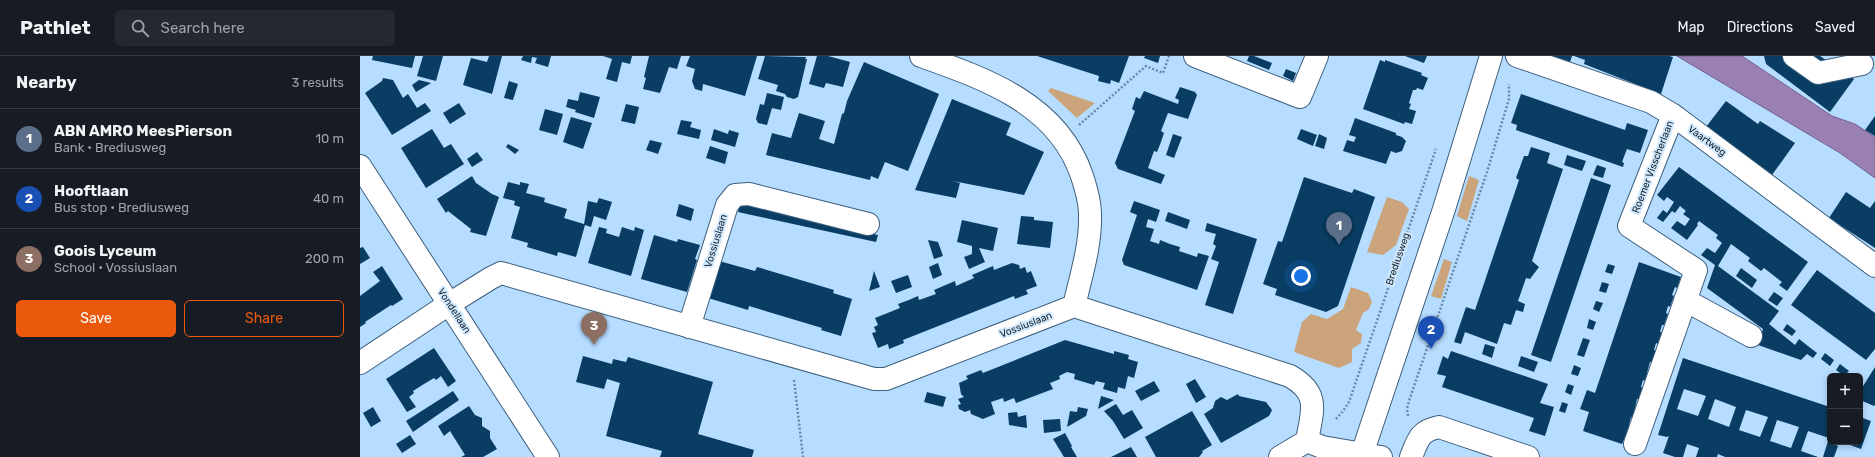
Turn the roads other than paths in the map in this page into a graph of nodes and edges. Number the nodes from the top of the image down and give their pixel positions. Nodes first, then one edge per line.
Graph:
1 (921, 56) edge
2 (1195, 56) edge
3 (1316, 56) edge
4 (1491, 56) edge
5 (1517, 56) edge
6 (1794, 56) edge
7 (1863, 64) edge
8 (1673, 115) junction
9 (360, 166) edge
10 (868, 224) dead end
11 (1875, 266) edge
12 (1685, 300) junction
13 (449, 304) junction
14 (1074, 306) junction
15 (689, 327) junction
16 (1752, 336) dead end
17 (360, 363) edge
18 (1314, 444) junction
19 (1635, 444) dead end
20 (1368, 456) edge
21 (548, 457) edge
22 (1280, 457) edge
23 (1411, 457) edge
24 (1528, 457) edge

1 - 14 street
2 - 3 street
4 - 20 street
5 - 8 street, Vaartweg
6 - 7 street
8 - 11 street, Vaartweg
8 - 12 street, Roemer Visscherlaan
9 - 13 street, Vondellaan
10 - 15 street, Vossiuslaan
12 - 16 street
12 - 19 street, Roemer Visscherlaan
13 - 15 street, Vossiuslaan
13 - 17 street, Vossiuslaan
13 - 21 street, Vondellaan
14 - 15 street, Vossiuslaan
14 - 18 street
18 - 20 street
18 - 22 street
23 - 24 street

